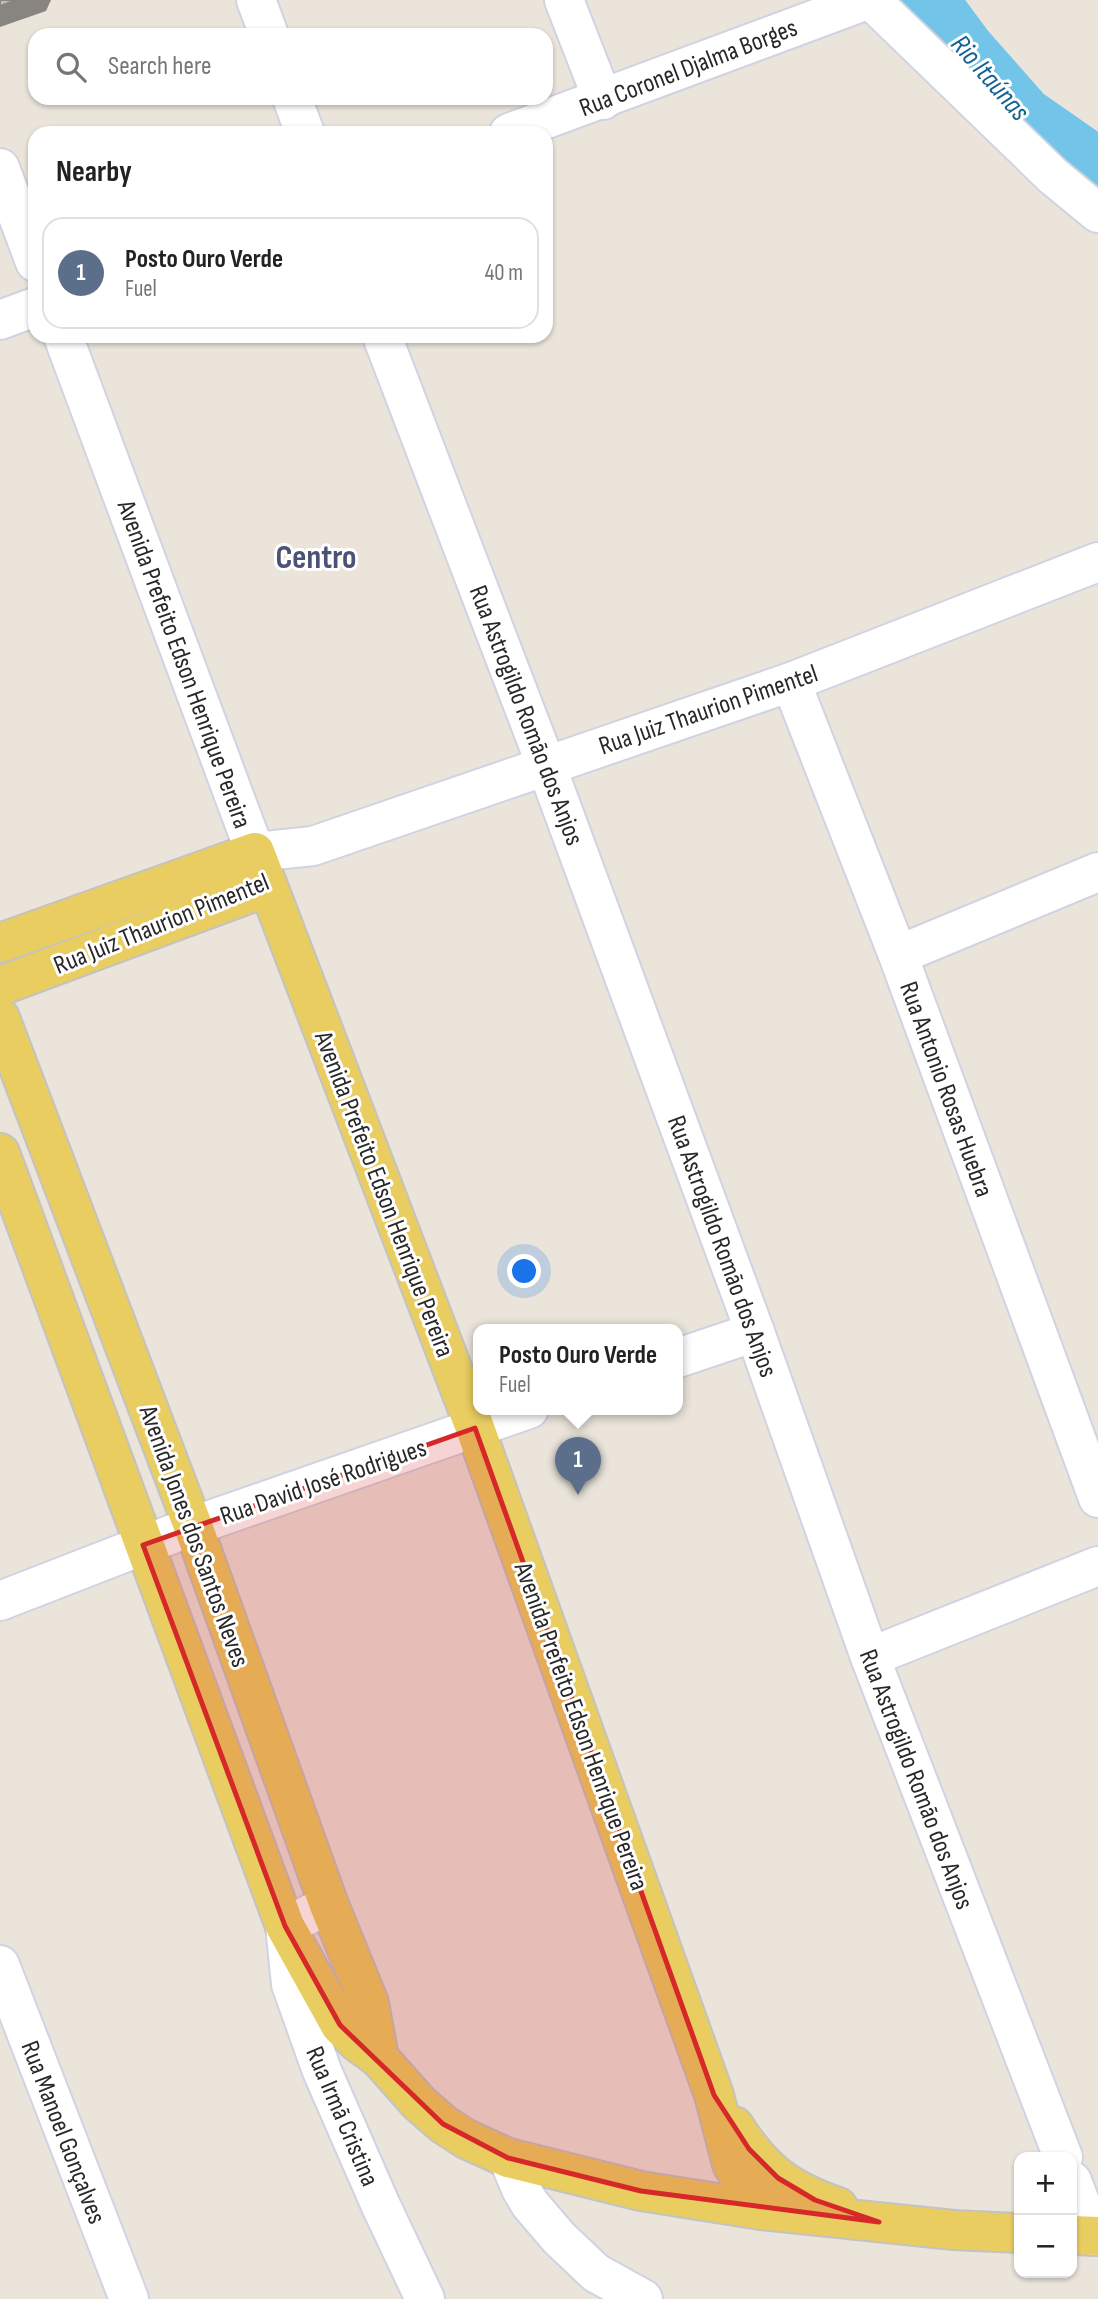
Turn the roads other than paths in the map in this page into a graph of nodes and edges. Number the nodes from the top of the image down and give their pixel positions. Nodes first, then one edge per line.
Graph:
1 (256, 0) edge
2 (564, 0) edge
3 (869, 0) edge
4 (266, 28) edge
5 (603, 100) junction
6 (295, 105) edge
7 (302, 126) edge
8 (529, 126) edge
9 (0, 168) edge
10 (1098, 213) edge
11 (28, 243) edge
12 (28, 310) edge
13 (0, 320) edge
14 (66, 343) edge
15 (385, 343) edge
16 (1098, 562) edge
17 (791, 681) junction
18 (547, 765) junction
19 (261, 870) junction
20 (1098, 872) edge
21 (0, 943) edge
22 (898, 956) junction
23 (0, 986) edge
24 (0, 1018) edge
25 (0, 1153) edge
26 (755, 1332) junction
27 (683, 1357) edge
28 (512, 1415) edge
29 (475, 1428) junction
30 (1098, 1498) edge
31 (193, 1526) junction
32 (143, 1545) junction
33 (1098, 1566) edge
34 (0, 1601) edge
35 (870, 1657) junction
36 (329, 1905) junction
37 (285, 1926) junction
38 (0, 1965) edge
39 (379, 2058) junction
40 (714, 2095) junction
41 (1061, 2152) edge
42 (508, 2158) junction
43 (1077, 2198) edge
44 (758, 2209) junction
45 (879, 2222) junction
46 (1014, 2233) edge
47 (1088, 2236) edge
48 (129, 2299) edge
49 (425, 2299) edge
50 (643, 2299) edge

1 - 4 street
2 - 5 street
3 - 5 street, Rua Coronel Djalma Borges
3 - 10 street
5 - 8 street, Rua Coronel Djalma Borges
6 - 7 street
9 - 11 street
12 - 13 street
14 - 19 street, Avenida Prefeito Edson Henrique Pereira
15 - 18 street, Rua Astrogildo Romão dos Anjos
16 - 17 street, Rua Juiz Thaurion Pimentel
17 - 18 street, Rua Juiz Thaurion Pimentel
17 - 22 street, Rua Antonio Rosas Huebra
18 - 19 street, Rua Juiz Thaurion Pimentel
18 - 26 street, Rua Astrogildo Romão dos Anjos
19 - 21 main road, Rua Juiz Thaurion Pimentel
19 - 23 main road, Rua Juiz Thaurion Pimentel
19 - 29 main road, Avenida Prefeito Edson Henrique Pereira
20 - 22 street
22 - 30 street, Rua Antonio Rosas Huebra
24 - 31 main road, Avenida Jones dos Santos Neves
25 - 32 main road, Avenida Jones dos Santos Neves
26 - 27 street
26 - 35 street, Rua Astrogildo Romão dos Anjos
28 - 29 street, Rua David José Rodrigues
29 - 31 street, Rua David José Rodrigues
29 - 40 main road, Avenida Prefeito Edson Henrique Pereira
31 - 32 street, Rua David José Rodrigues
31 - 36 main road, Avenida Jones dos Santos Neves
32 - 34 street, Rua David José Rodrigues
32 - 37 main road, Avenida Jones dos Santos Neves
33 - 35 street
35 - 41 street, Rua Astrogildo Romão dos Anjos
36 - 37 street
36 - 39 main road, Avenida Jones dos Santos Neves
37 - 39 main road, Avenida Jones dos Santos Neves
37 - 49 street, Rua Irmã Cristina
38 - 48 street, Rua Manoel Gonçalves
39 - 42 main road, Avenida Jones dos Santos Neves
40 - 44 main road, Avenida Prefeito Edson Henrique Pereira
40 - 45 main road
42 - 44 main road, Avenida Jones dos Santos Neves
42 - 50 street
43 - 47 street
44 - 45 main road, Avenida Jones dos Santos Neves
45 - 46 main road

